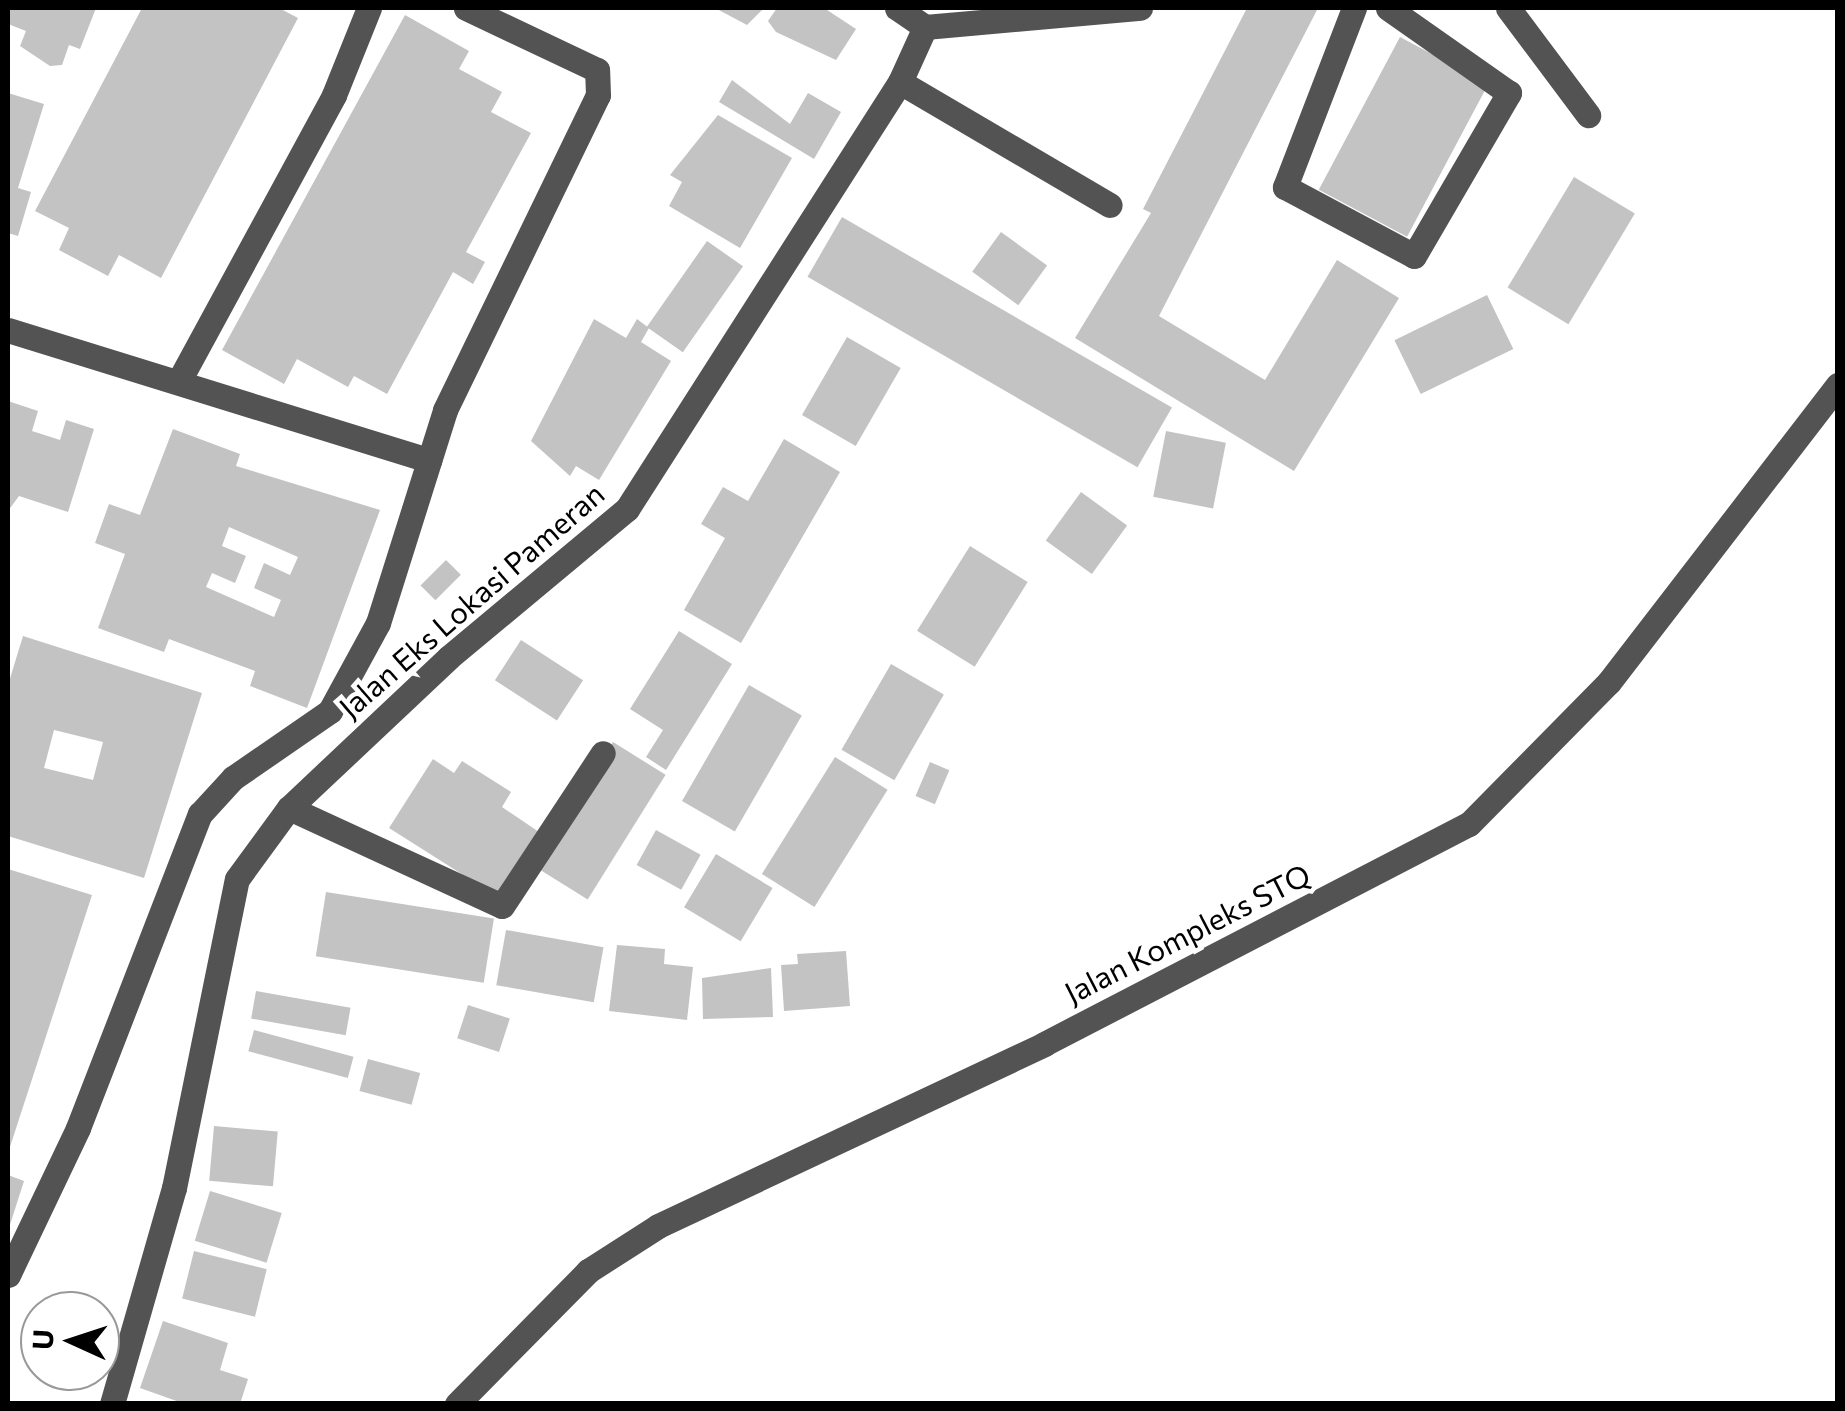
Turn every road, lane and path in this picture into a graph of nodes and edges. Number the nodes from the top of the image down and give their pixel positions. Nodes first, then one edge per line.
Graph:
1 (369, 8) edge
2 (466, 8) edge
3 (898, 8) edge
4 (1140, 8) edge
5 (1354, 8) edge
6 (1388, 8) edge
7 (1508, 8) edge
8 (925, 27) junction
9 (900, 82) junction
10 (1588, 115) dead end
11 (1110, 205) dead end
12 (8, 330) edge
13 (180, 379) junction
14 (1838, 385) edge
15 (429, 460) junction
16 (603, 753) dead end
17 (289, 808) junction
18 (8, 1276) edge
19 (112, 1404) edge
20 (457, 1404) edge

1 - 13 street
2 - 15 street
3 - 8 street
4 - 8 street
5 - 6 street
7 - 10 street
8 - 9 street, Jalan Eks Lokasi Pameran
9 - 11 street
9 - 17 street, Jalan Eks Lokasi Pameran
12 - 13 street
13 - 15 street
14 - 20 street, Jalan Kompleks STQ
15 - 18 street
16 - 17 street
17 - 19 street, Jalan Eks Lokasi Pameran

